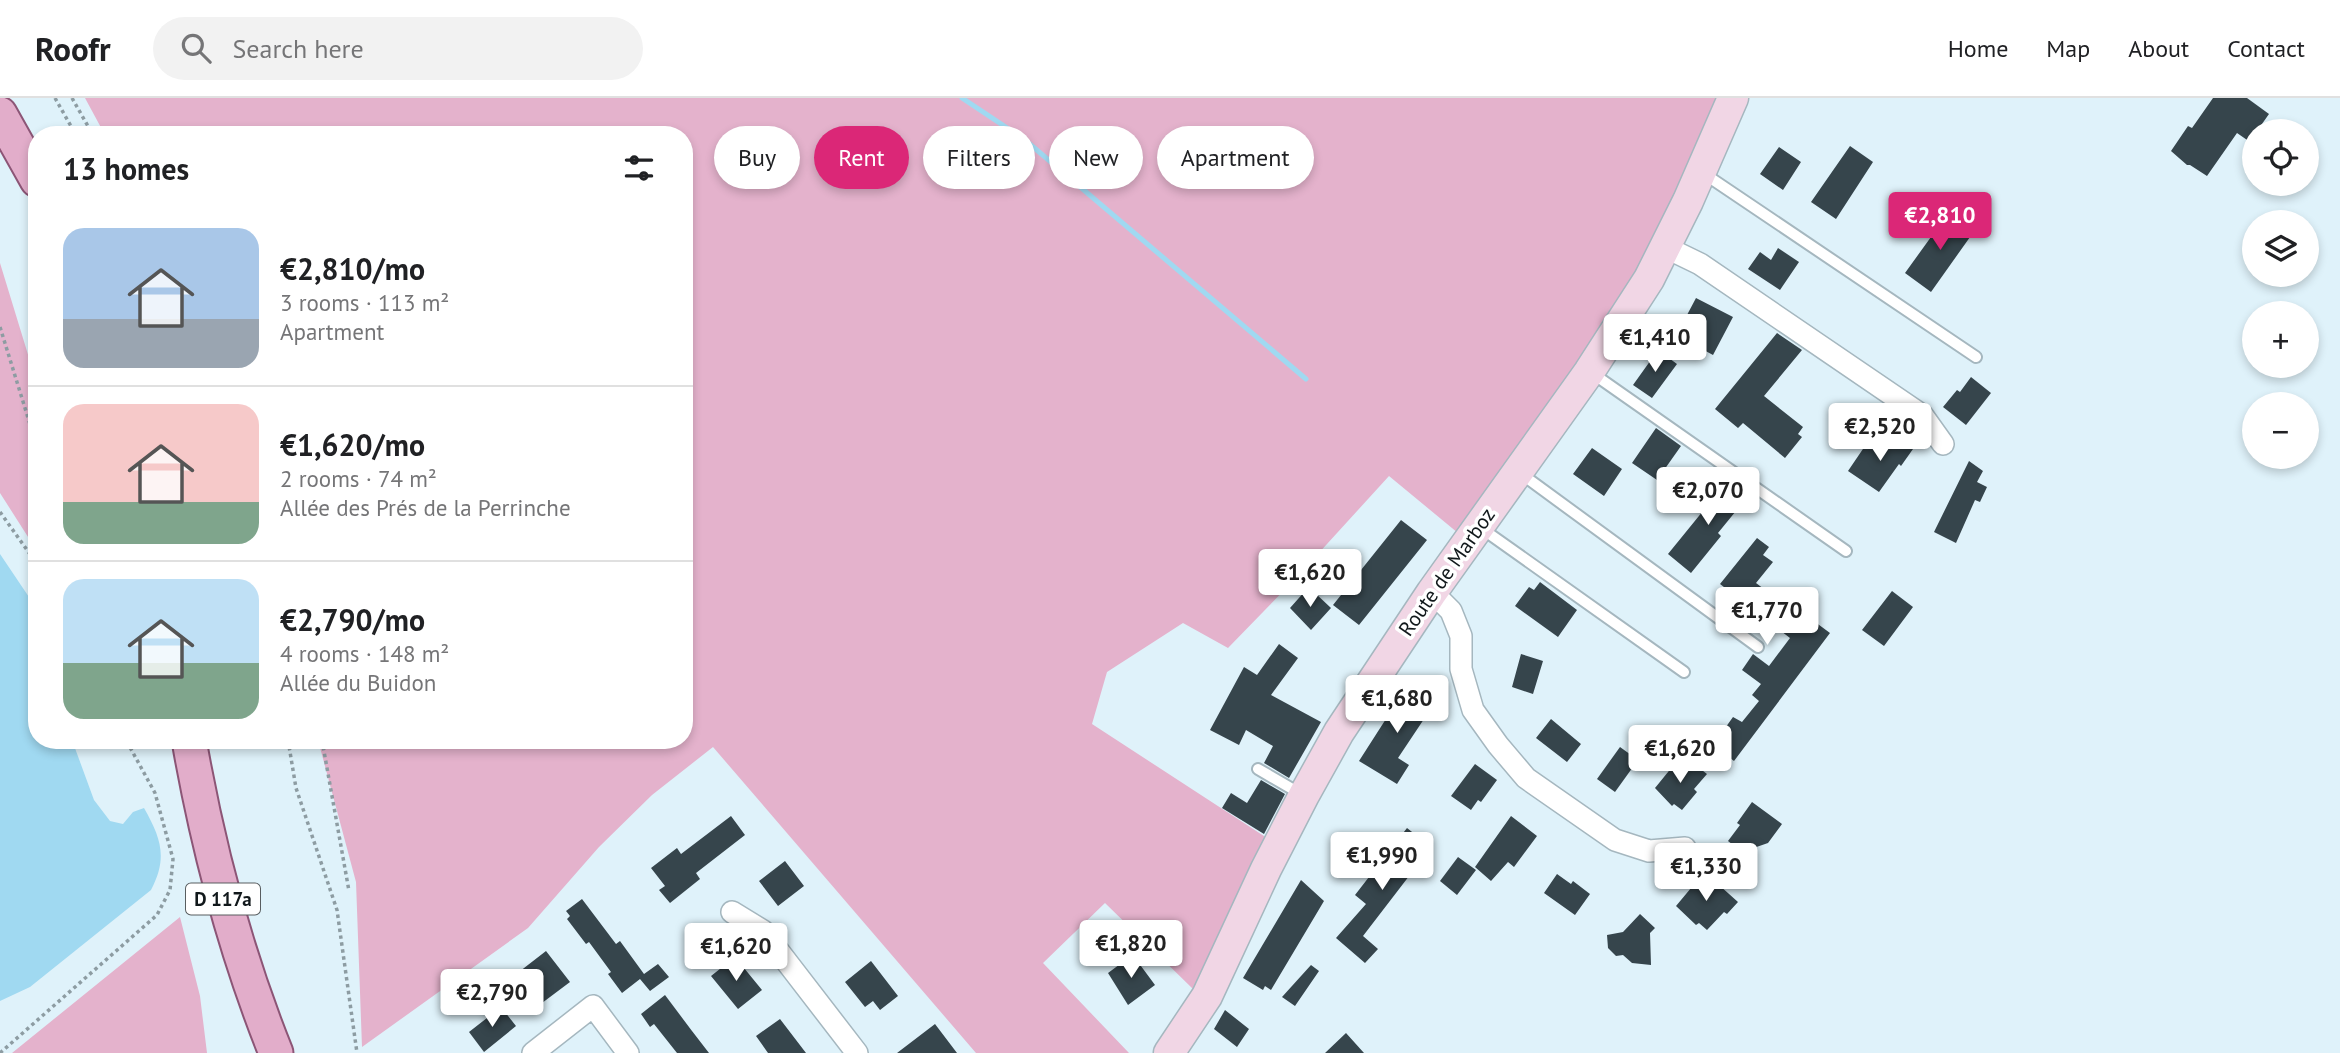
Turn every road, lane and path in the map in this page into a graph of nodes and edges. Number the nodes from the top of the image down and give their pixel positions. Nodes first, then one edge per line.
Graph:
1 (55, 98) edge
2 (72, 98) edge
3 (1733, 98) edge
4 (0, 114) edge
5 (71, 126) edge
6 (88, 126) edge
7 (28, 164) edge
8 (1701, 172) junction
9 (1665, 247) junction
10 (0, 327) edge
11 (1976, 357) dead end
12 (1589, 372) junction
13 (28, 418) edge
14 (1943, 444) dead end
15 (1518, 471) junction
16 (0, 512) edge
17 (1478, 526) junction
18 (28, 551) edge
19 (1846, 551) dead end
20 (1432, 592) junction
21 (1758, 647) dead end
22 (1684, 672) dead end
23 (131, 749) edge
24 (191, 749) edge
25 (290, 749) edge
26 (324, 749) edge
27 (1258, 769) dead end
28 (1304, 795) junction
29 (1685, 848) dead end
30 (349, 891) dead end
31 (732, 912) dead end
32 (0, 1053) edge
33 (276, 1053) edge
34 (357, 1053) edge
35 (533, 1053) edge
36 (628, 1053) edge
37 (857, 1053) edge
38 (1169, 1053) edge

1 - 5 path
2 - 6 path
3 - 8 main road, Route de Marboz
4 - 7 main road
8 - 9 main road, Route de Marboz
8 - 11 lane
9 - 12 main road, Route de Marboz
9 - 14 street
10 - 13 path
12 - 15 main road, Route de Marboz
12 - 19 lane
15 - 17 main road, Route de Marboz
15 - 21 lane
16 - 18 path
17 - 20 main road, Route de Marboz
17 - 22 lane
20 - 28 main road, Route de Marboz
20 - 29 street
23 - 32 path
24 - 33 main road, D 117a
25 - 34 path
26 - 30 path
27 - 28 lane
28 - 38 main road, Route de Marboz
31 - 37 street
35 - 36 street

